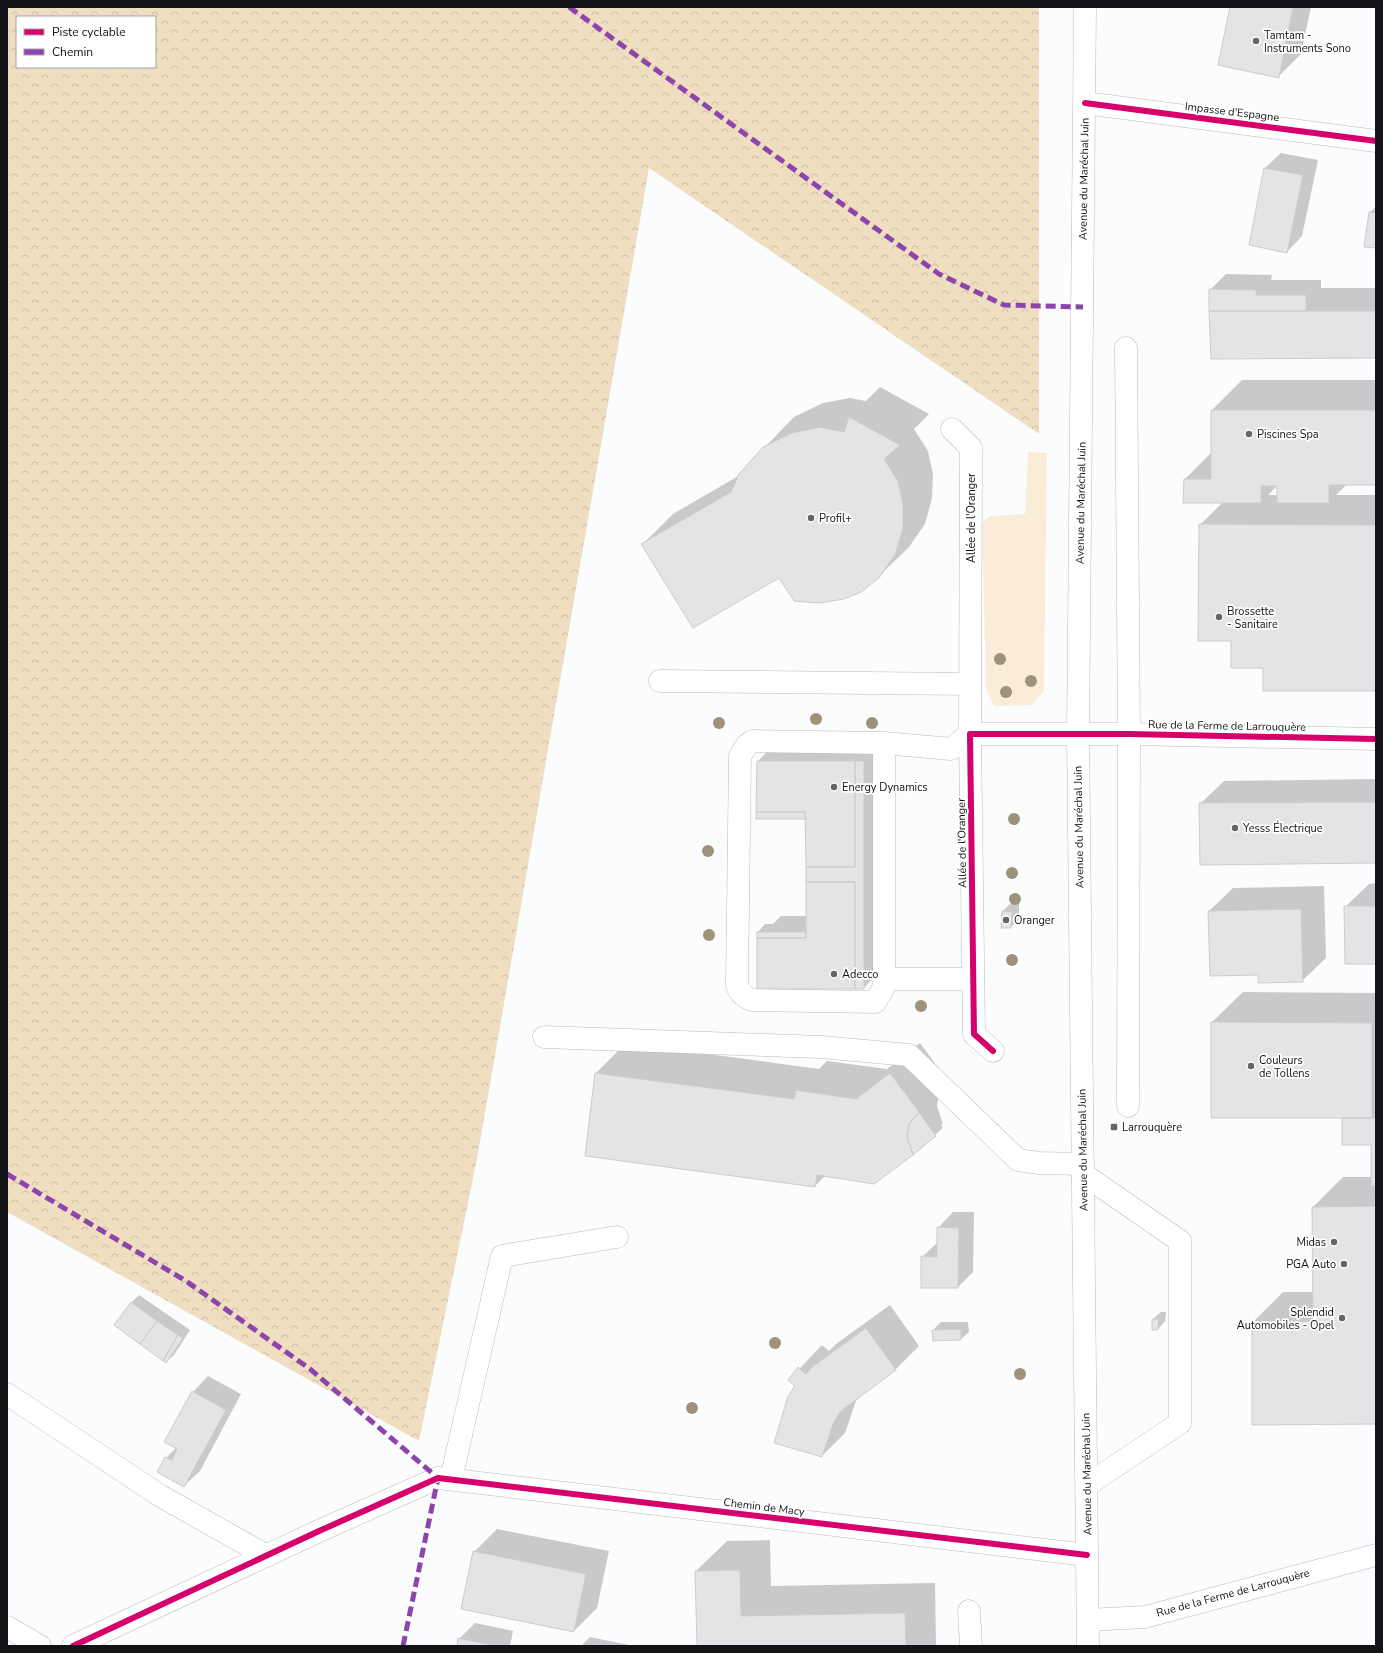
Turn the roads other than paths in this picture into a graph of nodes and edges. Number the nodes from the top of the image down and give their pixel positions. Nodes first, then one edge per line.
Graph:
1 (1085, 7) edge
2 (1085, 103) junction
3 (1376, 141) edge
4 (1126, 348) dead end
5 (952, 429) dead end
6 (660, 681) dead end
7 (970, 684) junction
8 (1078, 733) junction
9 (970, 734) junction
10 (1129, 734) junction
11 (1376, 739) edge
12 (884, 743) junction
13 (884, 979) junction
14 (973, 979) junction
15 (544, 1038) dead end
16 (993, 1051) dead end
17 (1128, 1106) dead end
18 (1083, 1169) junction
19 (617, 1236) dead end
20 (7, 1394) edge
21 (444, 1478) junction
22 (1087, 1485) junction
23 (1376, 1555) edge
24 (267, 1556) junction
25 (1087, 1556) junction
26 (970, 1611) dead end
27 (1088, 1620) junction
28 (7, 1627) edge
29 (40, 1646) edge
30 (73, 1646) edge
31 (971, 1646) edge
32 (1088, 1646) edge

1 - 2 street, Avenue du Maréchal Juin
2 - 3 street, Impasse d'Espagne
2 - 8 street, Avenue du Maréchal Juin
4 - 10 street
5 - 7 street, Allée de l'Oranger
6 - 7 street
7 - 9 street, Allée de l'Oranger
8 - 9 street
8 - 10 street, Rue de la Ferme de Larrouquère
8 - 18 street, Avenue du Maréchal Juin
9 - 12 street
9 - 14 street, Allée de l'Oranger
10 - 11 street, Rue de la Ferme de Larrouquère
10 - 17 street
12 - 13 street
12 - 13 street
13 - 14 street
14 - 16 street, Allée de l'Oranger
15 - 18 street
18 - 22 street, Avenue du Maréchal Juin
18 - 22 street
19 - 21 street
20 - 24 street
21 - 24 street
21 - 25 street, Chemin de Macy
22 - 25 street, Avenue du Maréchal Juin
23 - 27 street, Rue de la Ferme de Larrouquère
24 - 30 street
25 - 27 street, Avenue du Maréchal Juin
26 - 31 street
27 - 32 street, Avenue du Maréchal Juin
28 - 29 street

